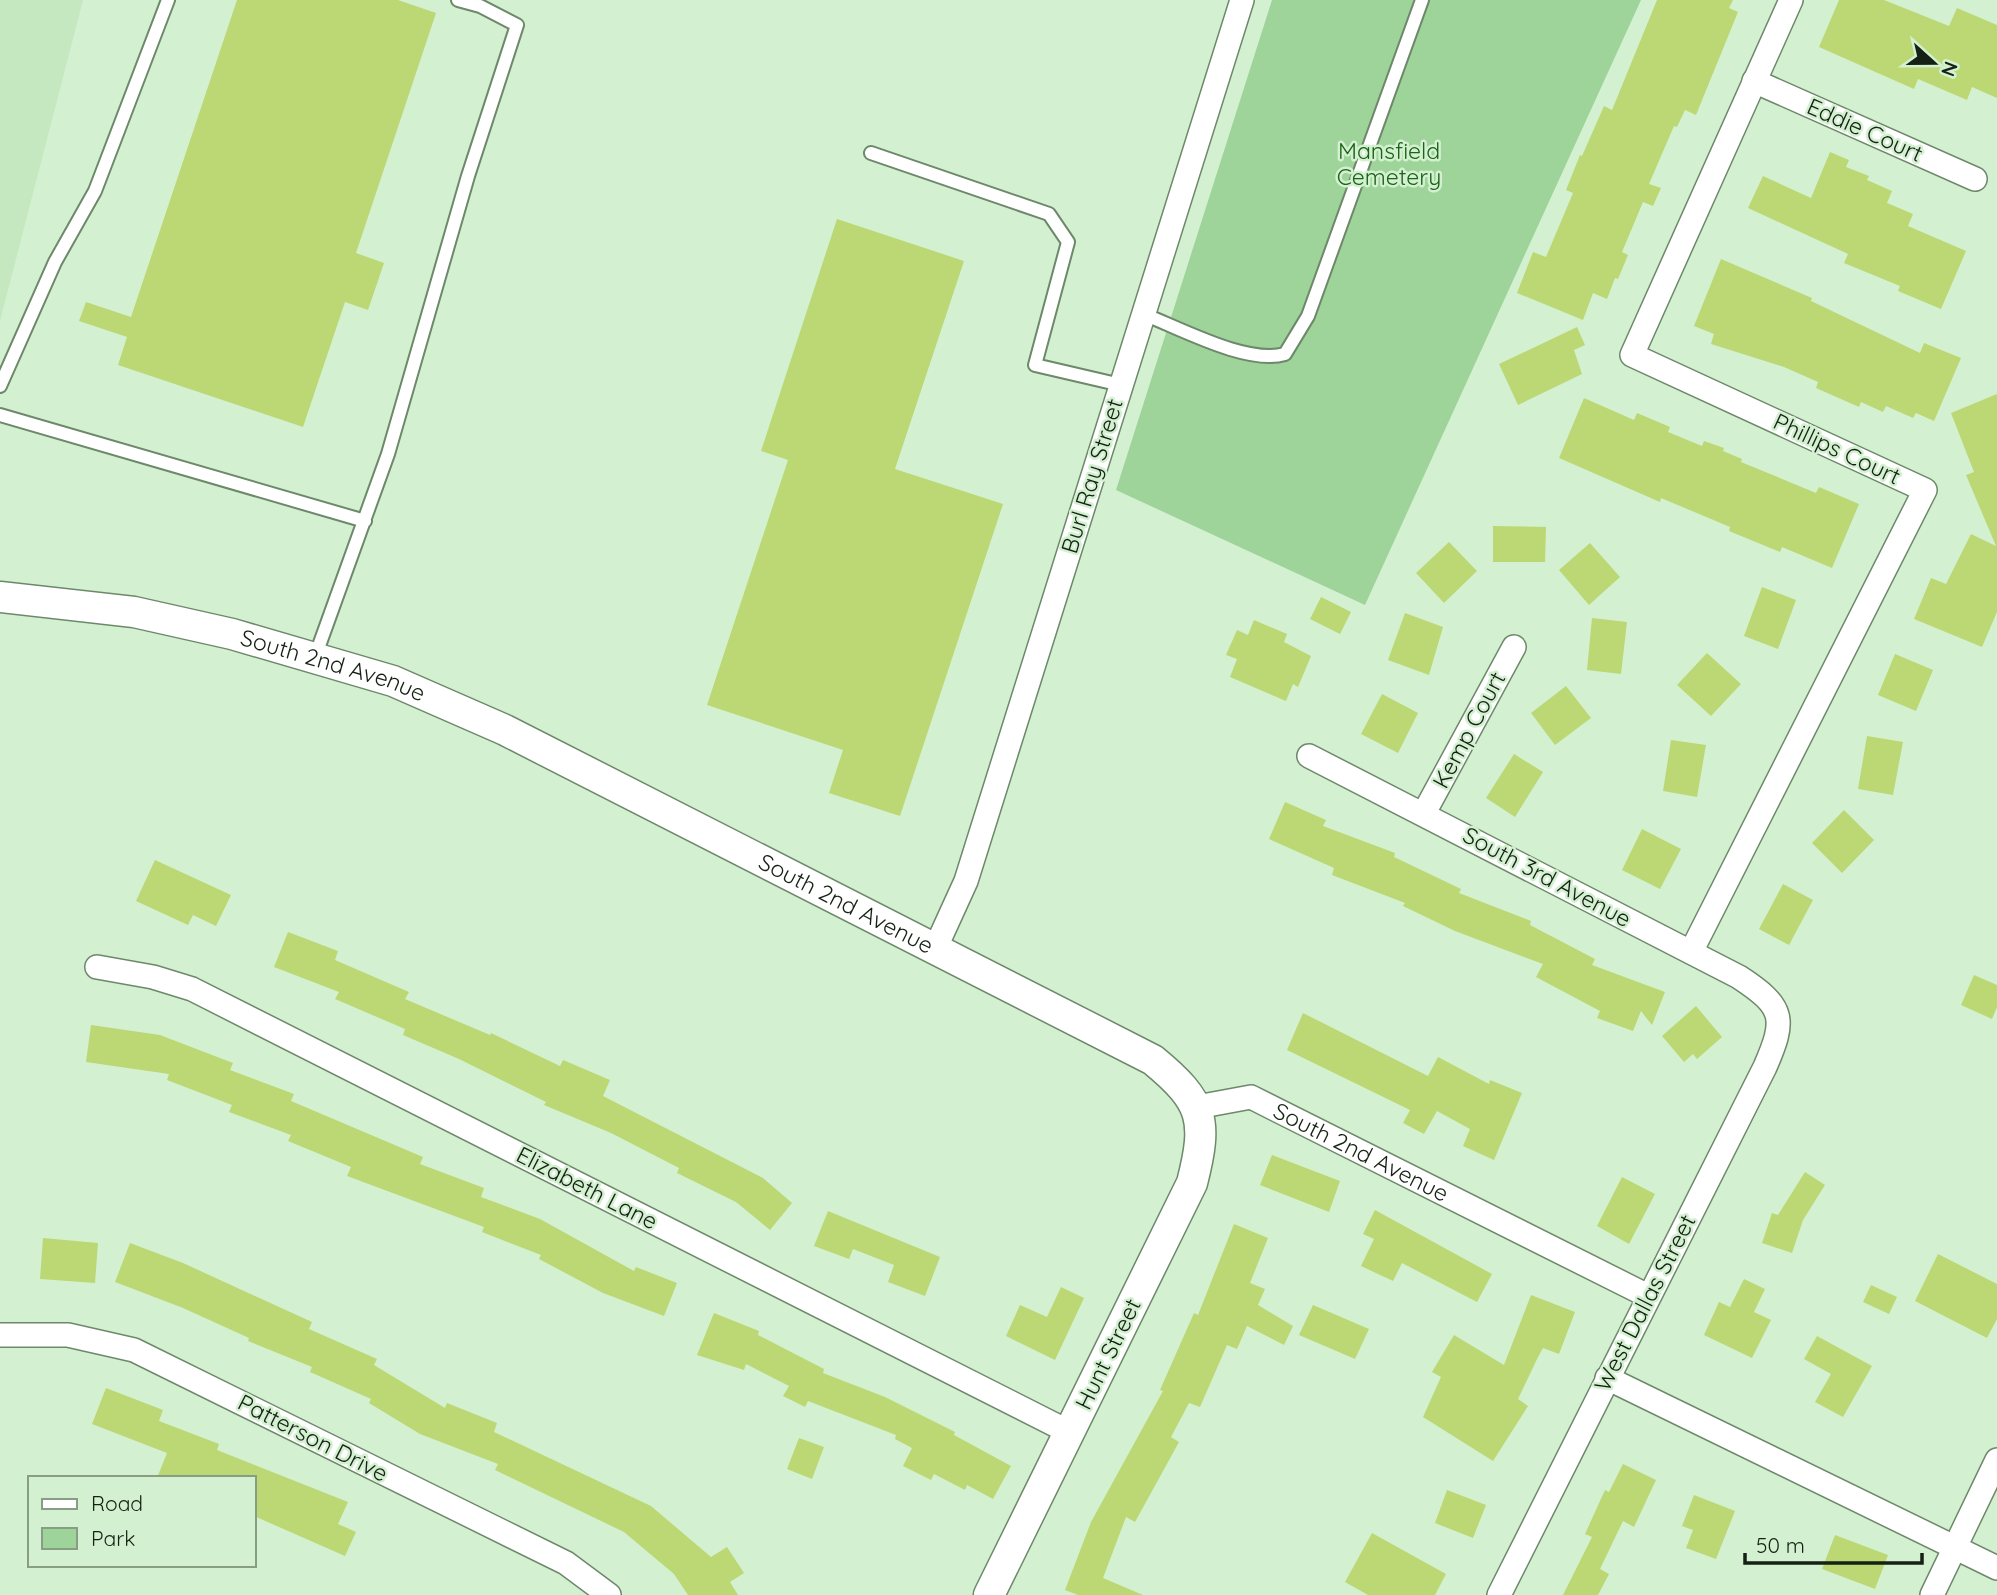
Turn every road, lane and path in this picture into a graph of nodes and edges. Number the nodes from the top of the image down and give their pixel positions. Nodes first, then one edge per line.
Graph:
1 (168, 0) edge
2 (458, 0) edge
3 (1242, 0) edge
4 (1422, 0) edge
5 (1791, 0) edge
6 (1754, 81) junction
7 (872, 153) dead end
8 (1975, 179) dead end
9 (1143, 314) junction
10 (1121, 385) junction
11 (0, 386) edge
12 (0, 415) edge
13 (365, 521) junction
14 (0, 597) edge
15 (1514, 647) dead end
16 (315, 658) junction
17 (1309, 756) dead end
18 (1424, 813) junction
19 (935, 949) junction
20 (1690, 952) junction
21 (97, 967) dead end
22 (1777, 1009) joint
23 (1197, 1107) junction
24 (1648, 1296) junction
25 (0, 1335) edge
26 (1607, 1378) junction
27 (1069, 1432) junction
28 (1997, 1460) edge
29 (1955, 1547) junction
30 (1997, 1568) edge
31 (608, 1595) edge
32 (989, 1595) edge
33 (1499, 1595) edge
34 (1931, 1595) edge

1 - 11 lane
2 - 13 lane
3 - 9 street, Burl Ray Street
4 - 9 lane
5 - 6 street, Phillips Court
6 - 8 street, Eddie Court
6 - 20 street, Phillips Court
7 - 10 lane
9 - 10 street, Burl Ray Street
10 - 19 street, Burl Ray Street
12 - 13 lane
13 - 16 lane
14 - 16 street, South 2nd Avenue
15 - 18 street, Kemp Court
16 - 19 street, South 2nd Avenue
17 - 18 street, South 3rd Avenue
18 - 20 street, South 3rd Avenue
19 - 23 street, South 2nd Avenue
20 - 22 street, South 3rd Avenue
21 - 27 street, Elizabeth Lane
22 - 24 street, West Dallas Street
23 - 24 street, South 2nd Avenue
23 - 27 street, Hunt Street
24 - 26 street, West Dallas Street
25 - 31 street, Patterson Drive
26 - 29 street
26 - 33 street, West Dallas Street
27 - 32 street, Hunt Street
28 - 29 street
29 - 30 street
29 - 34 street

